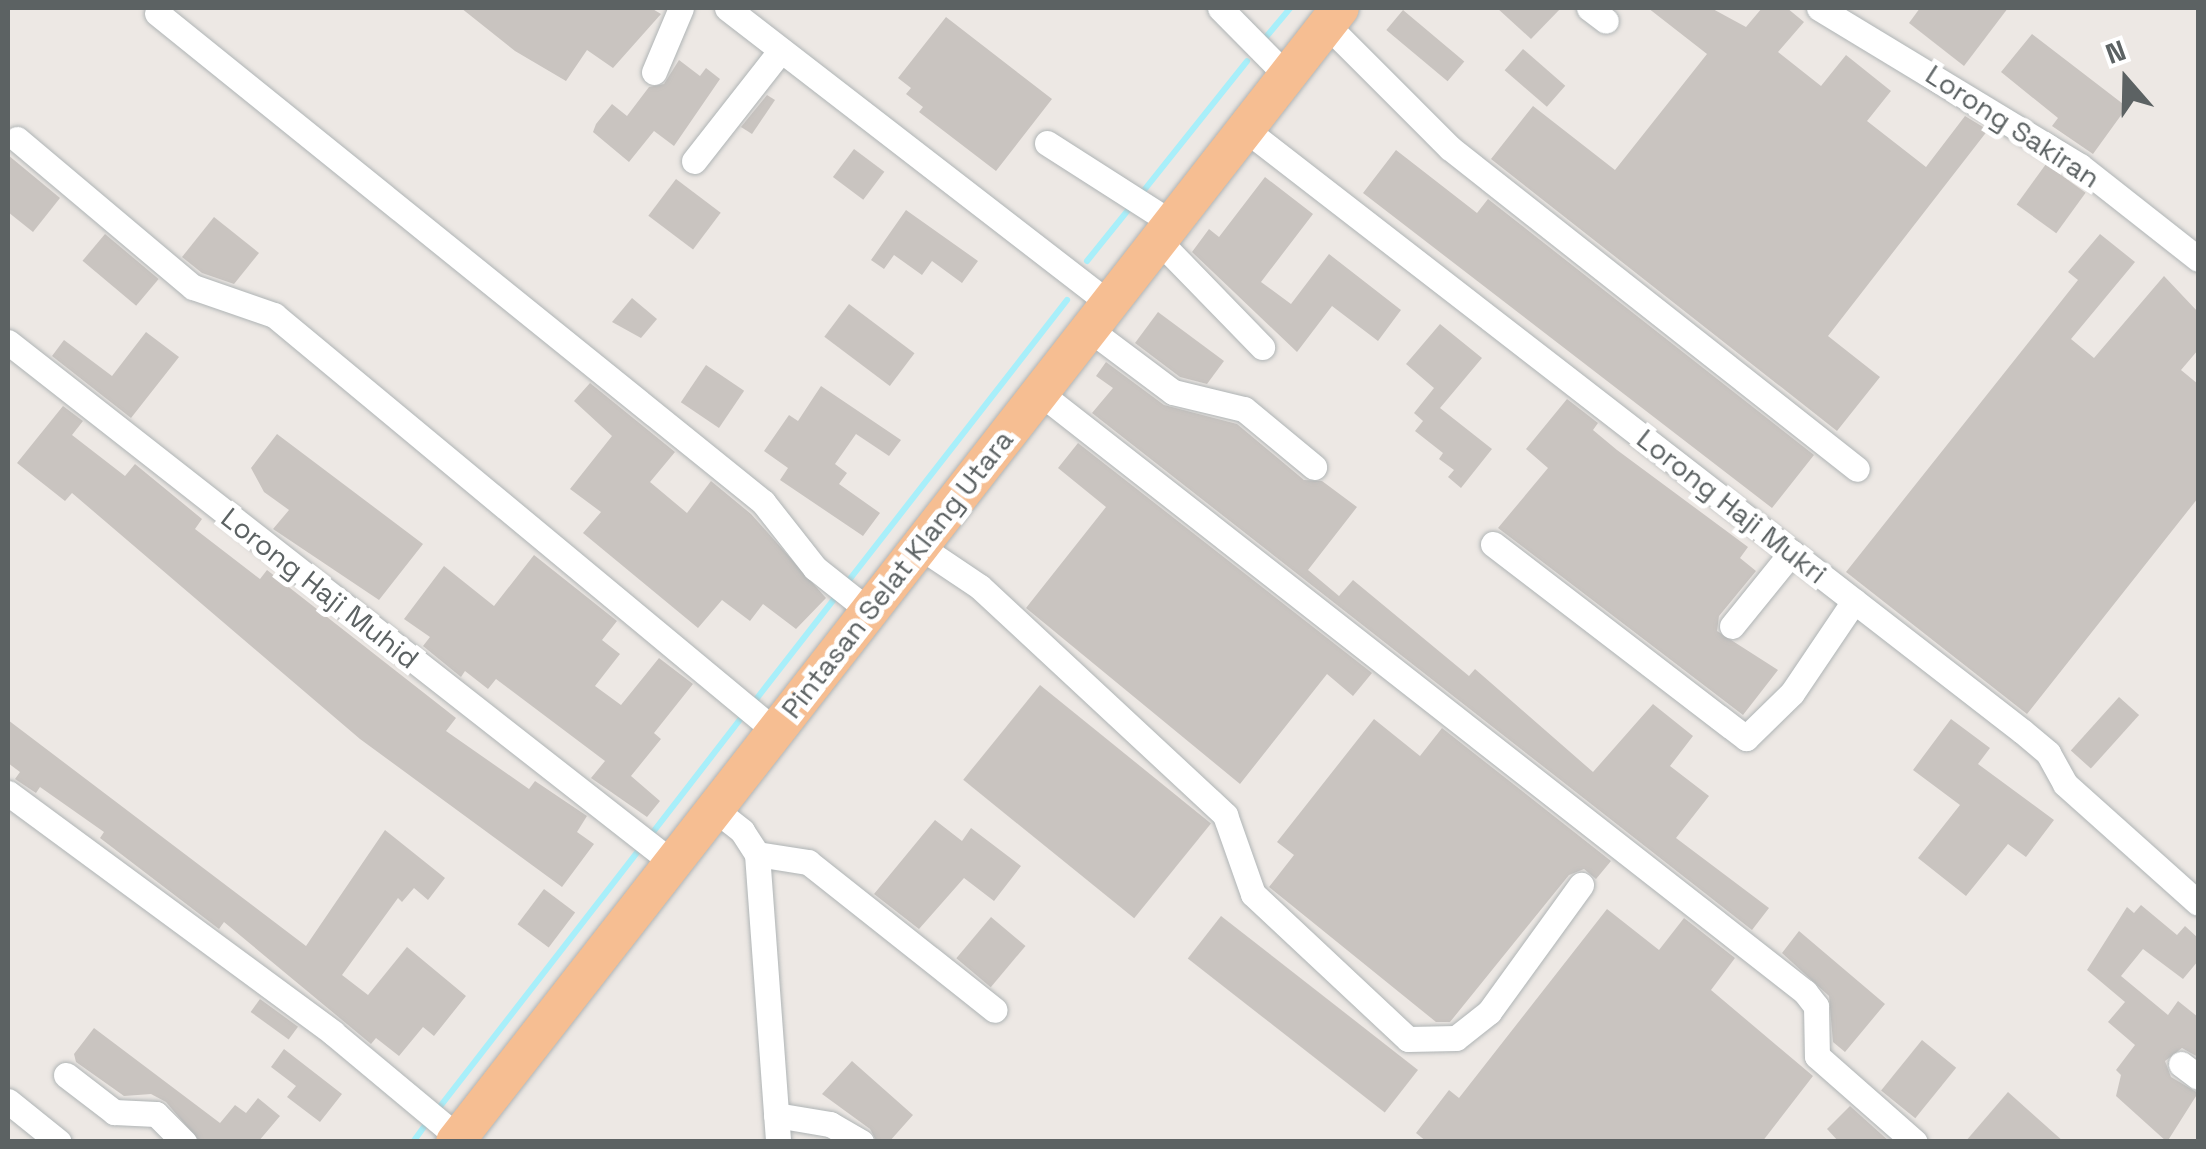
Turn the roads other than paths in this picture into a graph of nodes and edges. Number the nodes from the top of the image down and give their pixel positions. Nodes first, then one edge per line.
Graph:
1 (682, 8) edge
2 (727, 8) edge
3 (1220, 8) edge
4 (1819, 8) edge
5 (157, 13) dead end
6 (1334, 16) edge
7 (781, 50) junction
8 (654, 72) dead end
9 (1287, 76) junction
10 (1245, 130) junction
11 (16, 140) dead end
12 (1048, 143) dead end
13 (694, 161) dead end
14 (1153, 217) junction
15 (2198, 259) edge
16 (1099, 316) junction
17 (8, 342) edge
18 (1262, 347) dead end
19 (1040, 393) junction
20 (1314, 467) dead end
21 (1857, 469) dead end
22 (1493, 544) dead end
23 (919, 546) junction
24 (1792, 552) junction
25 (854, 599) junction
26 (1854, 600) junction
27 (1732, 626) dead end
28 (768, 725) junction
29 (8, 793) edge
30 (713, 808) junction
31 (757, 854) junction
32 (667, 859) junction
33 (1580, 884) dead end
34 (2198, 903) edge
35 (995, 1010) dead end
36 (66, 1075) dead end
37 (8, 1101) edge
38 (776, 1115) junction
39 (452, 1135) edge
40 (59, 1142) edge
41 (184, 1142) edge
42 (778, 1142) edge
43 (861, 1142) edge
44 (1915, 1142) edge

1 - 8 street
2 - 7 street
3 - 9 street
4 - 15 street, Lorong Sakiran
5 - 25 street
6 - 9 highway, Pintasan Selat Klang Utara
6 - 21 street
7 - 13 street
7 - 16 street
9 - 10 highway, Pintasan Selat Klang Utara
10 - 14 highway, Pintasan Selat Klang Utara
10 - 24 street, Lorong Haji Mukri
11 - 28 street
12 - 14 street
14 - 16 highway, Pintasan Selat Klang Utara
14 - 18 street
16 - 19 highway, Pintasan Selat Klang Utara
16 - 20 street
17 - 32 street, Lorong Haji Muhid
19 - 23 highway, Pintasan Selat Klang Utara
19 - 44 street
22 - 26 street
23 - 25 highway, Pintasan Selat Klang Utara
23 - 33 street
24 - 26 street, Lorong Haji Mukri
24 - 27 street
25 - 28 highway, Pintasan Selat Klang Utara
26 - 34 street, Lorong Haji Mukri
28 - 30 highway, Pintasan Selat Klang Utara
29 - 39 street
30 - 31 street
30 - 32 highway, Pintasan Selat Klang Utara
31 - 35 street
31 - 38 street
32 - 39 highway, Pintasan Selat Klang Utara
36 - 41 street
37 - 40 street
38 - 42 street
38 - 43 street

